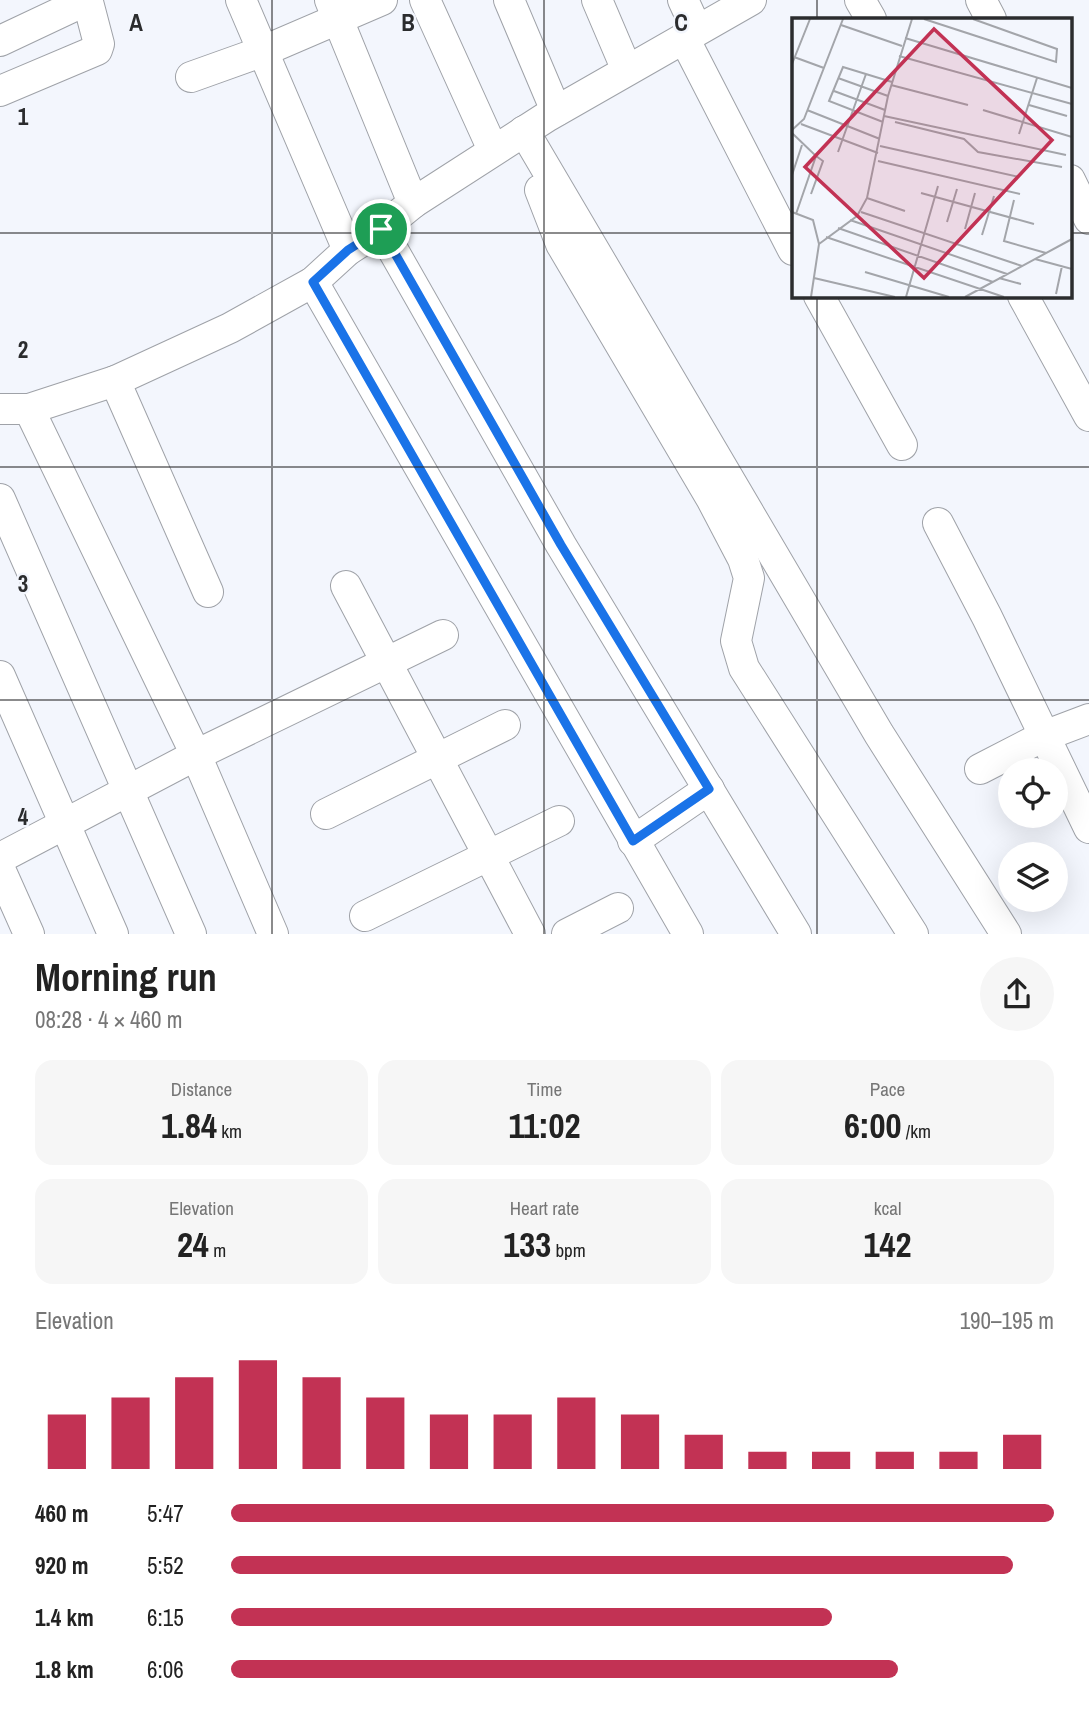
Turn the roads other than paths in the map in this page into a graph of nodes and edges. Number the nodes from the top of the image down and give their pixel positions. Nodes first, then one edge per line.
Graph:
1 (241, 0) edge
2 (382, 0) edge
3 (425, 0) edge
4 (509, 0) edge
5 (597, 0) edge
6 (683, 0) edge
7 (751, 0) edge
8 (860, 0) edge
9 (981, 0) edge
10 (88, 1) edge
11 (334, 9) edge
12 (869, 18) edge
13 (990, 18) edge
14 (690, 34) junction
15 (0, 41) edge
16 (261, 52) junction
17 (626, 68) junction
18 (191, 77) dead end
19 (0, 92) edge
20 (556, 111) junction
21 (524, 131) junction
22 (493, 150) junction
23 (1072, 184) edge
24 (413, 203) junction
25 (1089, 219) edge
26 (381, 229) junction
27 (792, 248) edge
28 (348, 250) junction
29 (313, 282) junction
30 (820, 298) edge
31 (1024, 298) edge
32 (115, 381) junction
33 (15, 409) edge
34 (1089, 415) edge
35 (687, 435) junction
36 (902, 445) dead end
37 (0, 499) edge
38 (938, 523) dead end
39 (346, 586) dead end
40 (208, 592) dead end
41 (443, 635) dead end
42 (386, 663) junction
43 (0, 676) edge
44 (1089, 719) edge
45 (505, 725) dead end
46 (1044, 736) junction
47 (196, 755) junction
48 (437, 758) junction
49 (980, 769) dead end
50 (709, 789) junction
51 (129, 791) junction
52 (327, 814) dead end
53 (559, 821) dead end
54 (63, 825) junction
55 (1089, 828) edge
56 (633, 841) junction
57 (489, 856) junction
58 (0, 858) edge
59 (0, 869) edge
60 (618, 908) dead end
61 (365, 916) dead end
62 (29, 934) edge
63 (113, 934) edge
64 (191, 934) edge
65 (273, 934) edge
66 (530, 934) edge
67 (566, 934) edge
68 (688, 934) edge
69 (796, 934) edge
70 (913, 934) edge
71 (1006, 934) edge

1 - 16 street
2 - 11 street
3 - 22 street
4 - 20 street
5 - 17 street
6 - 14 street
7 - 14 street
8 - 12 street
9 - 13 street
10 - 15 street
10 - 19 street
11 - 16 street
11 - 24 street
14 - 17 street
14 - 27 street
16 - 18 street
16 - 28 street
17 - 20 street
20 - 21 street
21 - 22 street
21 - 35 street
22 - 24 street
23 - 25 street
24 - 26 street
26 - 28 street
26 - 50 street
28 - 29 street
29 - 32 street
29 - 56 street
30 - 36 street
31 - 34 street
32 - 33 street
32 - 40 street
33 - 47 street
35 - 70 street
35 - 71 street
37 - 51 street
38 - 46 street
39 - 42 street
41 - 42 street
42 - 47 street
42 - 48 street
43 - 54 street
44 - 46 street
45 - 48 street
46 - 49 street
46 - 55 street
47 - 51 street
47 - 65 street
48 - 52 street
48 - 57 street
50 - 56 street
50 - 69 street
51 - 54 street
51 - 64 street
53 - 57 street
54 - 58 street
54 - 63 street
56 - 68 street
57 - 61 street
57 - 66 street
59 - 62 street
60 - 67 street

